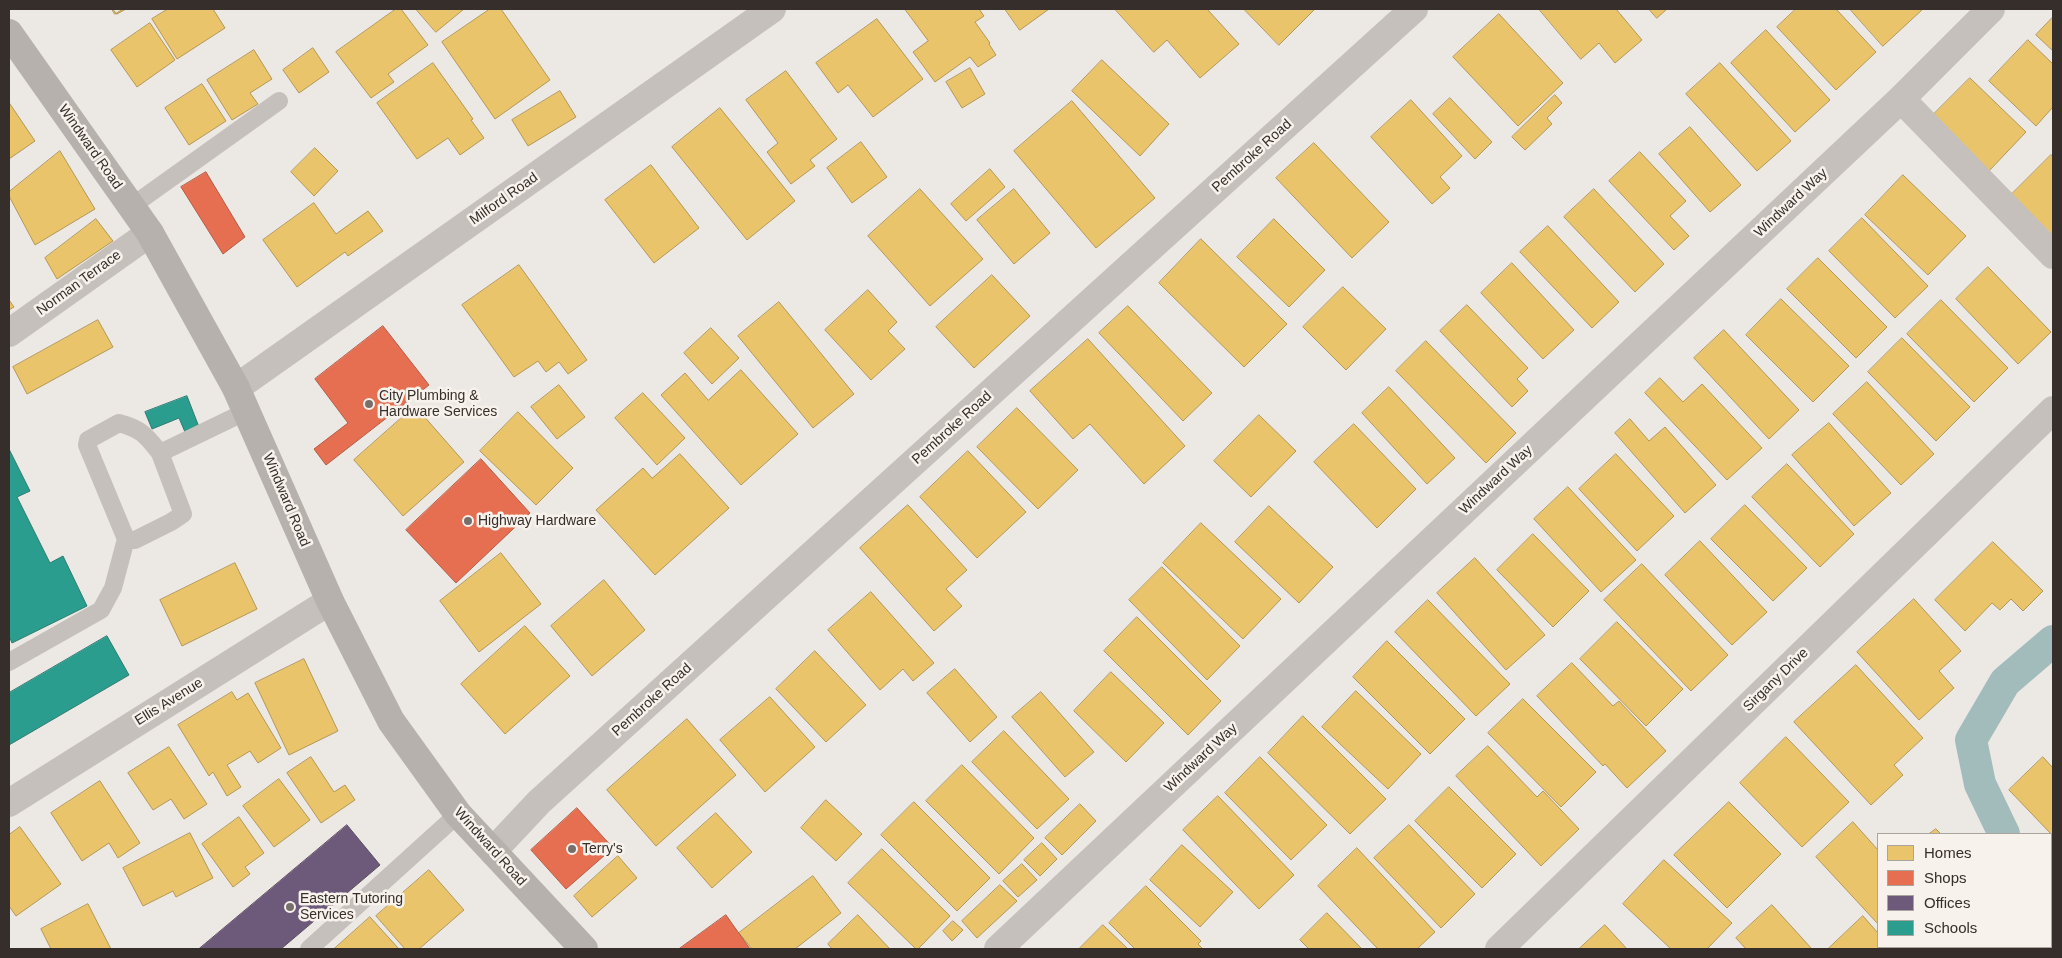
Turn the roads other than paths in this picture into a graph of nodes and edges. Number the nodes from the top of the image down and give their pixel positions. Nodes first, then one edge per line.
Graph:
1 (772, 9) edge
2 (1414, 9) edge
3 (1991, 9) edge
4 (9, 33) edge
5 (1901, 99) junction
6 (279, 101) dead end
7 (132, 206) junction
8 (150, 232) junction
9 (2053, 255) edge
10 (9, 333) edge
11 (242, 400) junction
12 (2053, 410) edge
13 (160, 453) junction
14 (126, 539) junction
15 (330, 601) junction
16 (9, 662) edge
17 (9, 803) edge
18 (458, 814) junction
19 (493, 852) junction
20 (308, 949) edge
21 (584, 949) edge
22 (998, 949) edge
23 (1499, 949) edge

1 - 11 street, Milford Road
2 - 19 street, Pembroke Road
3 - 5 street, Windward Way
4 - 7 main road, Windward Road
5 - 9 street
5 - 22 street, Windward Way
6 - 7 lane
7 - 8 main road, Windward Road
8 - 10 street, Norman Terrace
8 - 11 main road, Windward Road
11 - 13 lane
11 - 15 main road, Windward Road
12 - 23 street, Sirgany Drive
13 - 14 lane
13 - 14 lane
14 - 16 lane
15 - 17 street, Ellis Avenue
15 - 18 main road, Windward Road
18 - 19 main road, Windward Road
18 - 20 lane
19 - 21 main road, Windward Road

